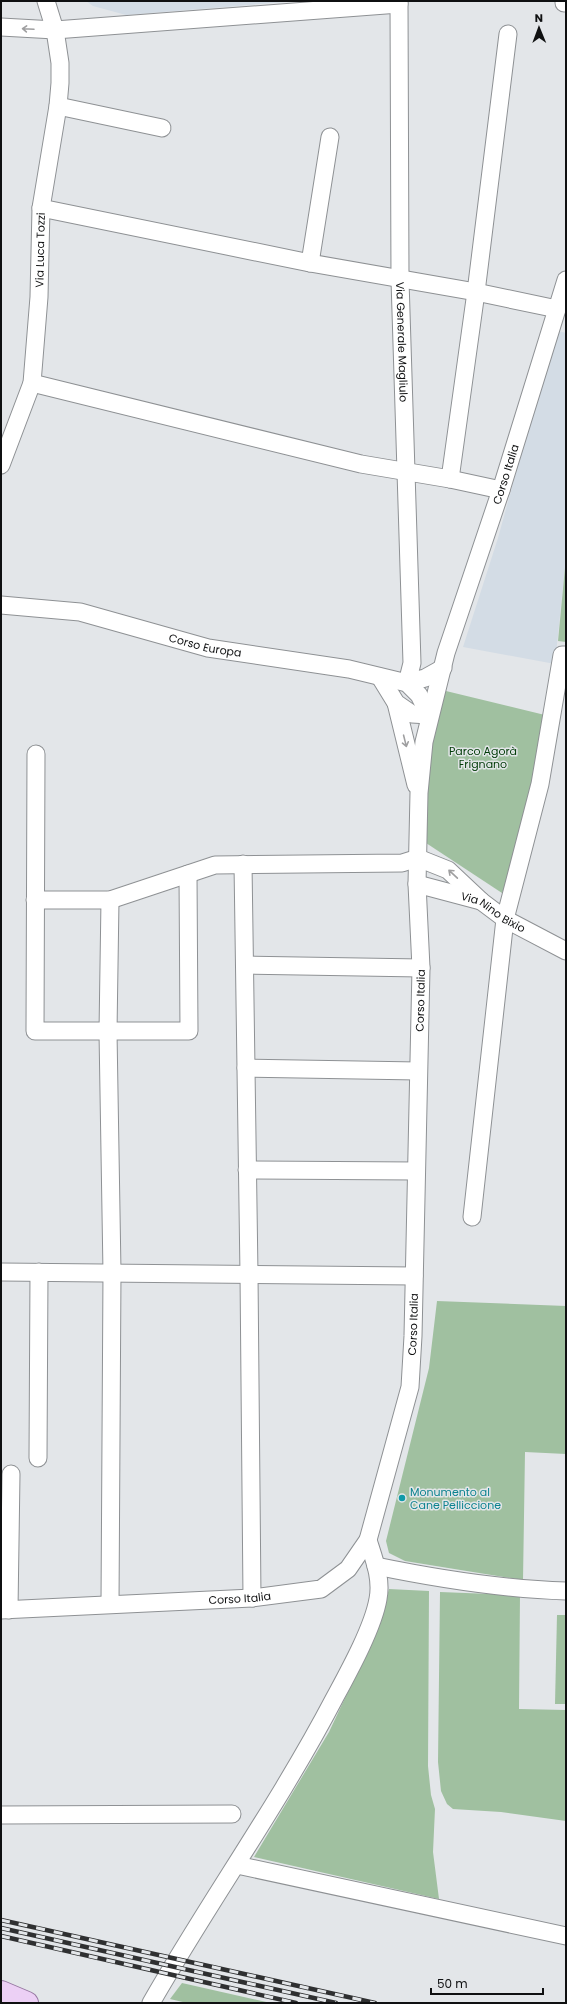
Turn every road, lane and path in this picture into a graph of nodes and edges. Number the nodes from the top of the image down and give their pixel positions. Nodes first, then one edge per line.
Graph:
1 (46, 1) edge
2 (399, 2) edge
3 (1, 27) edge
4 (55, 30) junction
5 (508, 34) dead end
6 (58, 106) junction
7 (162, 128) dead end
8 (330, 137) dead end
9 (41, 208) junction
10 (310, 263) junction
11 (400, 280) junction
12 (566, 280) edge
13 (476, 292) junction
14 (557, 309) junction
15 (32, 383) junction
16 (1, 465) edge
17 (407, 472) junction
18 (450, 478) junction
19 (501, 490) junction
20 (1, 605) edge
21 (566, 655) edge
22 (443, 668) junction
23 (380, 677) junction
24 (408, 683) junction
25 (396, 703) junction
26 (429, 715) junction
27 (36, 754) dead end
28 (419, 793) junction
29 (418, 858) junction
30 (243, 864) junction
31 (188, 874) junction
32 (417, 884) junction
33 (35, 900) junction
34 (110, 900) junction
35 (481, 901) junction
36 (505, 919) junction
37 (566, 951) edge
38 (245, 965) junction
39 (421, 968) junction
40 (108, 1032) junction
41 (246, 1068) junction
42 (418, 1071) junction
43 (247, 1170) junction
44 (416, 1171) junction
45 (472, 1217) dead end
46 (1, 1272) edge
47 (40, 1272) junction
48 (112, 1272) junction
49 (249, 1274) junction
50 (414, 1276) junction
51 (38, 1458) dead end
52 (11, 1474) dead end
53 (368, 1540) junction
54 (376, 1566) junction
55 (566, 1591) edge
56 (252, 1598) junction
57 (110, 1604) junction
58 (5, 1610) edge
59 (232, 1814) dead end
60 (1, 1815) edge
61 (237, 1865) junction
62 (566, 1936) edge
63 (1, 1992) edge
64 (27, 2003) edge
65 (151, 2003) edge

1 - 4 street, Via Luca Tozzi
2 - 4 street
2 - 11 street, Via Generale Magliulo
4 -> 3 street
4 - 6 street, Via Luca Tozzi
5 - 13 street
6 - 7 street
6 - 9 street, Via Luca Tozzi
8 - 10 street
9 - 10 street
9 - 15 street, Via Luca Tozzi
10 - 11 street
11 - 13 street
11 - 17 street, Via Generale Magliulo
12 - 14 street, Corso Italia
13 - 14 street
13 - 18 street
14 - 19 street, Corso Italia
15 - 16 street, Via Luca Tozzi
15 - 17 street
17 - 18 street
17 - 24 street, Via Generale Magliulo
18 - 19 street
19 - 22 street, Corso Italia
20 - 23 street, Corso Europa
21 - 36 street
22 - 24 street
22 - 26 street, Corso Italia
23 - 24 street
23 - 25 street
24 - 26 street
25 - 26 street
25 -> 28 street
26 - 28 street, Corso Italia
27 - 33 street
28 - 29 street, Corso Italia
29 - 30 street
29 - 32 street, Corso Italia
35 -> 29 street
30 - 31 street
30 - 38 street
31 - 34 street
31 - 40 street
32 - 35 street, Via Nino Bixio
32 - 39 street, Corso Italia
33 - 34 street
33 - 40 street
34 - 40 street
35 - 36 street, Via Nino Bixio
36 - 37 street, Via Nino Bixio
36 - 45 street
38 - 39 street
38 - 41 street
39 - 42 street, Corso Italia
40 - 48 street
41 - 42 street
41 - 43 street
42 - 44 street, Corso Italia
43 - 44 street
43 - 49 street
44 - 50 street, Corso Italia
46 - 47 street
47 - 48 street
47 - 51 street
48 - 49 street
48 - 57 street
49 - 50 street
49 - 56 street
50 - 53 street, Corso Italia
52 - 58 street
53 - 54 street
53 - 56 street, Corso Italia
54 - 55 street
54 - 61 street
56 - 57 street, Corso Italia
57 - 58 street, Corso Italia
59 - 60 street
61 - 62 street
61 - 65 street
63 - 64 main road

